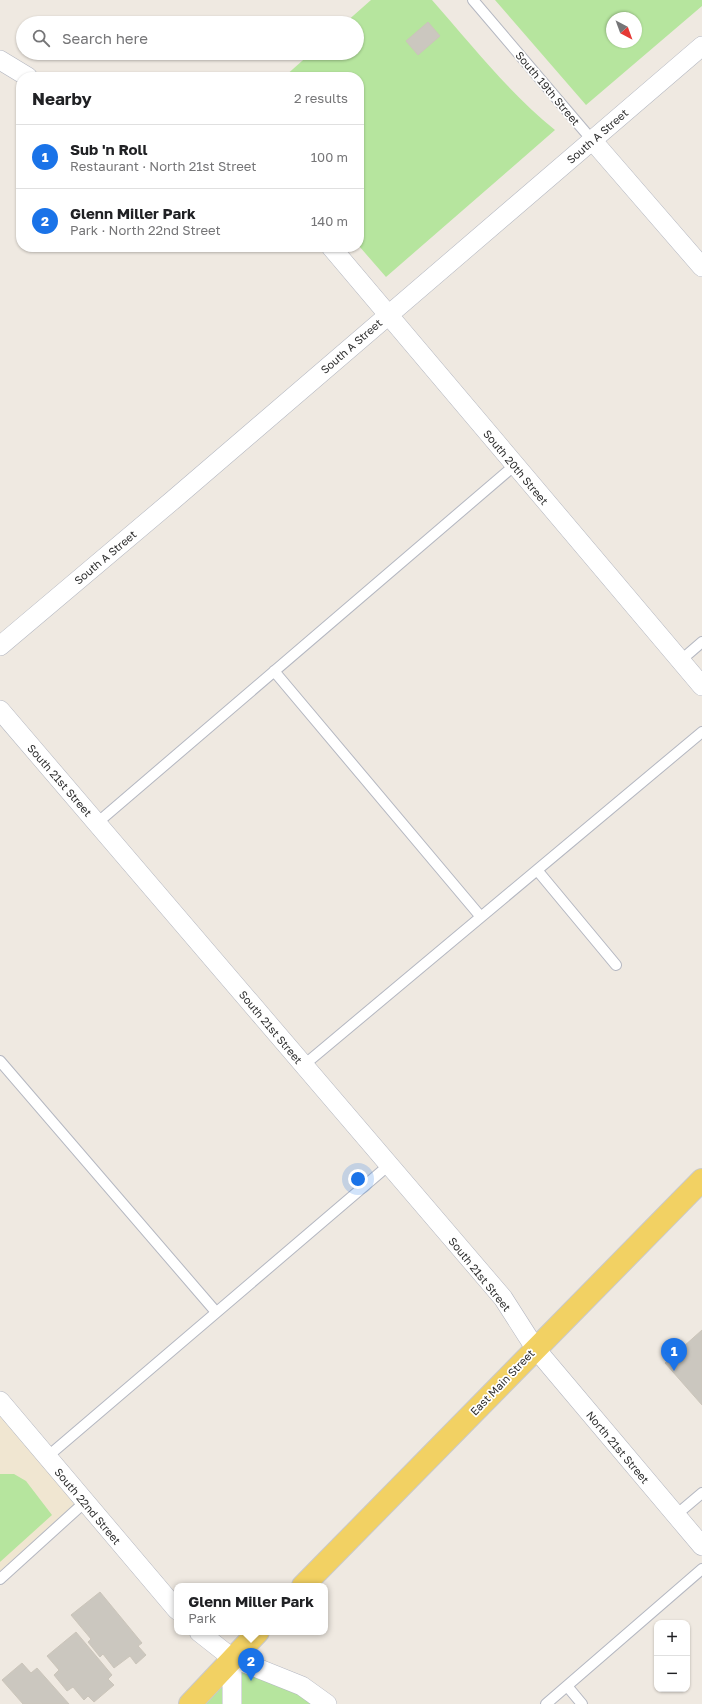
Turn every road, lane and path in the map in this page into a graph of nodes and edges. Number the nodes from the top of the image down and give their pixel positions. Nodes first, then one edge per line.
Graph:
1 (473, 0) edge
2 (702, 46) edge
3 (0, 60) edge
4 (20, 72) edge
5 (592, 140) junction
6 (336, 252) edge
7 (702, 267) edge
8 (388, 315) junction
9 (515, 465) junction
10 (702, 642) edge
11 (0, 646) edge
12 (680, 661) junction
13 (274, 671) junction
14 (702, 686) edge
15 (0, 710) edge
16 (702, 732) edge
17 (97, 823) junction
18 (537, 870) junction
19 (481, 917) junction
20 (616, 964) dead end
21 (0, 1061) edge
22 (304, 1065) junction
23 (389, 1165) junction
24 (702, 1180) edge
25 (216, 1312) junction
26 (535, 1348) junction
27 (0, 1401) edge
28 (47, 1457) junction
29 (702, 1493) edge
30 (85, 1502) junction
31 (676, 1515) junction
32 (702, 1546) edge
33 (702, 1570) edge
34 (0, 1579) edge
35 (306, 1583) edge
36 (174, 1606) edge
37 (203, 1635) edge
38 (255, 1635) edge
39 (232, 1658) junction
40 (567, 1686) junction
41 (190, 1704) edge
42 (232, 1704) edge
43 (328, 1704) edge
44 (546, 1704) edge
45 (582, 1704) edge

1 - 5 lane, South 19th Street
2 - 5 street, South A Street
3 - 4 street
5 - 7 street, South 19th Street
5 - 8 street, South A Street
6 - 8 street, South 20th Street
8 - 9 street, South 20th Street
8 - 11 street, South A Street
9 - 12 street, South 20th Street
9 - 13 lane
10 - 12 lane
12 - 14 street, South 20th Street
13 - 17 lane
13 - 19 lane
15 - 17 street, South 21st Street
16 - 18 lane
17 - 22 street, South 21st Street
18 - 19 lane
18 - 20 lane
19 - 22 lane
21 - 25 lane
22 - 23 street, South 21st Street
23 - 25 lane
23 - 26 street, South 21st Street
24 - 26 main road, East Main Street
25 - 28 lane
26 - 31 street, North 21st Street
26 - 35 main road, East Main Street
27 - 28 street, South 22nd Street
28 - 30 street, South 22nd Street
29 - 31 lane
30 - 34 lane
30 - 36 street, South 22nd Street
31 - 32 street, North 21st Street
33 - 40 lane
37 - 39 street
38 - 39 main road
39 - 41 main road
39 - 42 street
39 - 43 street
40 - 44 lane
40 - 45 lane

